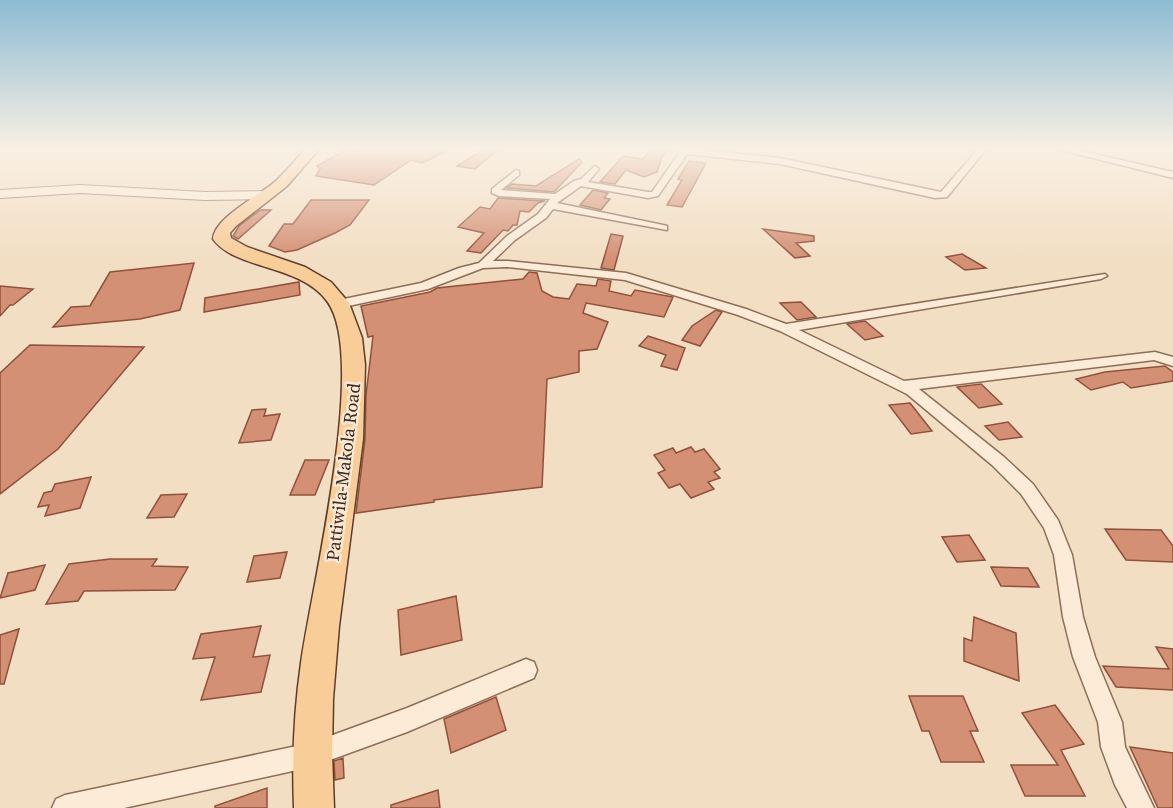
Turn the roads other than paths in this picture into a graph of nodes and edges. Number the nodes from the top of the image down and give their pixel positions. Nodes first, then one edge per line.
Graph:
1 (280, 185) edge
2 (502, 185) edge
3 (576, 185) edge
4 (588, 185) edge
5 (661, 185) edge
6 (890, 185) edge
7 (954, 185) edge
8 (0, 194) edge
9 (268, 195) junction
10 (554, 201) junction
11 (663, 228) dead end
12 (483, 266) junction
13 (1101, 276) dead end
14 (339, 304) junction
15 (785, 328) junction
16 (1173, 362) edge
17 (903, 386) junction
18 (526, 670) dead end
19 (311, 755) junction
20 (65, 808) edge
21 (314, 808) edge
22 (1141, 808) edge

1 - 9 main road
2 - 10 street
3 - 10 street
4 - 5 street
6 - 7 street
8 - 9 street
9 - 14 main road, Pattiwila-Makola Road
10 - 11 street
10 - 12 street
12 - 14 street
12 - 15 street
13 - 15 street
14 - 19 main road, Pattiwila-Makola Road
15 - 17 street
16 - 17 street
17 - 22 street
18 - 19 street
19 - 20 street
19 - 21 main road, Pattiwila-Makola Road

